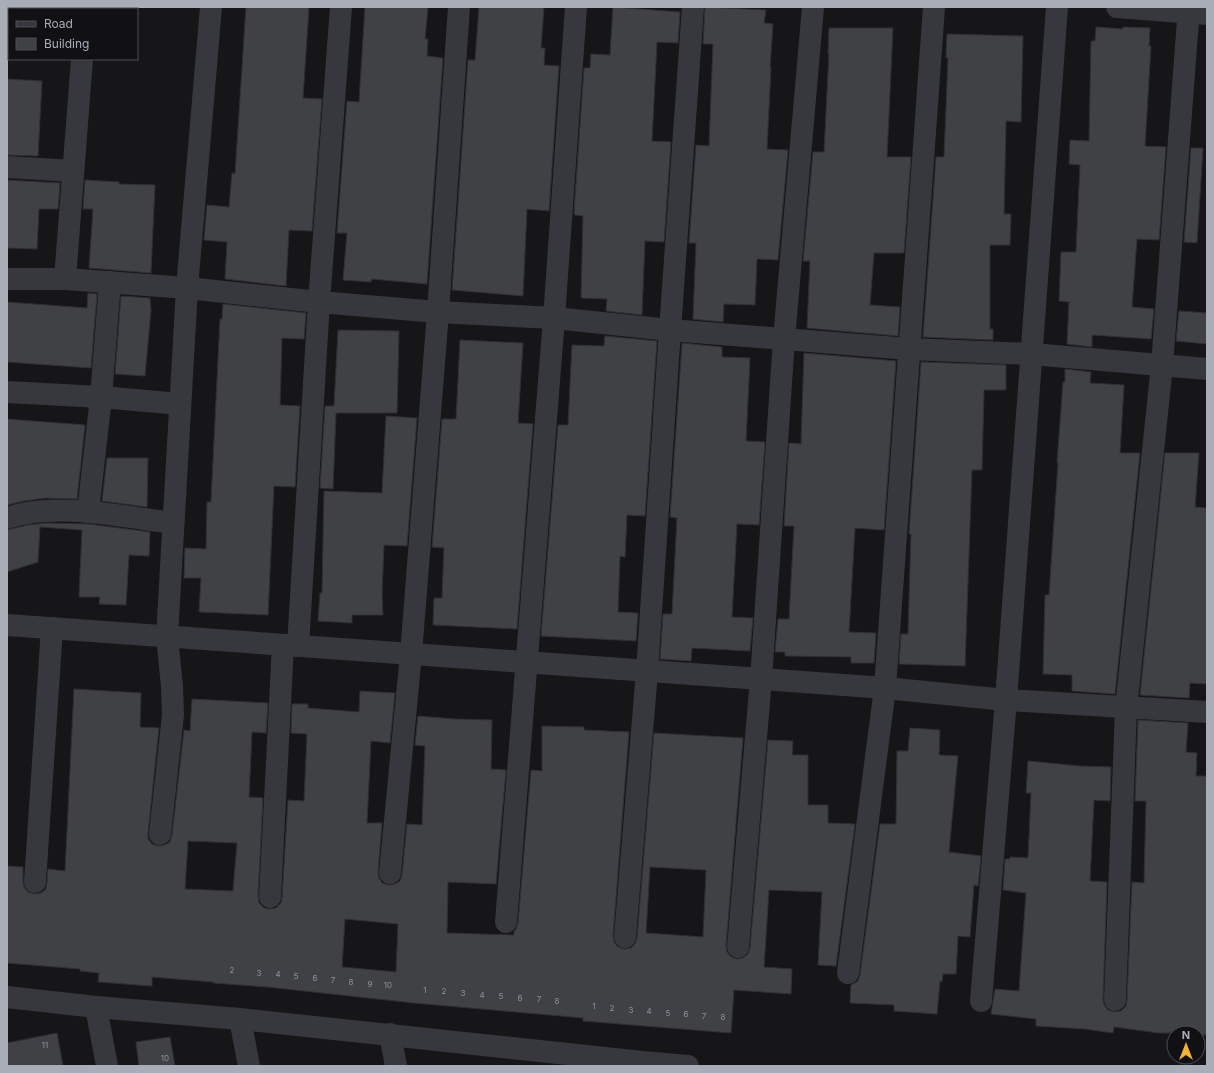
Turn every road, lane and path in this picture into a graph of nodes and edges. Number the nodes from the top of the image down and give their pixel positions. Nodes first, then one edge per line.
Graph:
1 (211, 7) edge
2 (341, 7) edge
3 (459, 7) edge
4 (576, 7) edge
5 (693, 7) edge
6 (813, 7) edge
7 (934, 7) edge
8 (1057, 7) edge
9 (1117, 7) edge
10 (1195, 12) edge
11 (82, 60) edge
12 (7, 167) edge
13 (73, 171) junction
14 (7, 278) edge
15 (65, 278) junction
16 (110, 282) junction
17 (187, 288) junction
18 (319, 302) junction
19 (438, 312) junction
20 (554, 318) junction
21 (670, 330) junction
22 (784, 339) junction
23 (909, 350) junction
24 (1032, 354) junction
25 (1162, 365) junction
26 (1207, 369) edge
27 (7, 392) edge
28 (101, 397) junction
29 (180, 404) junction
30 (88, 512) junction
31 (7, 518) edge
32 (173, 523) junction
33 (7, 625) edge
34 (52, 628) junction
35 (167, 636) junction
36 (290, 645) junction
37 (411, 654) junction
38 (527, 662) junction
39 (647, 671) junction
40 (762, 679) junction
41 (885, 688) junction
42 (1006, 700) junction
43 (1126, 709) junction
44 (1207, 712) edge
45 (160, 834) dead end
46 (390, 873) dead end
47 (34, 882) dead end
48 (270, 897) dead end
49 (506, 922) dead end
50 (625, 936) dead end
51 (738, 947) dead end
52 (848, 973) dead end
53 (7, 997) edge
54 (1115, 1000) dead end
55 (981, 1001) dead end
56 (96, 1007) junction
57 (240, 1019) junction
58 (390, 1034) junction
59 (524, 1058) edge
60 (643, 1064) edge
61 (107, 1066) edge
62 (249, 1066) edge
63 (396, 1066) edge
64 (688, 1066) edge

1 - 17 street
2 - 18 street
3 - 19 street
4 - 20 street
5 - 21 street
6 - 22 street
7 - 23 street
8 - 24 street
9 - 10 street
10 - 25 street
11 - 13 street
12 - 13 street
13 - 15 street
14 - 15 street
15 - 16 street
16 - 17 street
16 - 28 street
17 - 18 street
17 - 29 street
18 - 19 street
18 - 36 street
19 - 20 street
19 - 37 street
20 - 21 street
20 - 38 street
21 - 22 street
21 - 39 street
22 - 23 street
22 - 40 street
23 - 24 street
23 - 41 street
24 - 25 street
24 - 42 street
25 - 26 street
25 - 43 street
27 - 28 street
28 - 29 street
28 - 30 street
29 - 32 street
30 - 31 street
30 - 32 street
32 - 35 street
33 - 34 street
34 - 35 street
34 - 47 street
35 - 36 street
35 - 45 street
36 - 37 street
36 - 48 street
37 - 38 street
37 - 46 street
38 - 39 street
38 - 49 street
39 - 40 street
39 - 50 street
40 - 41 street
40 - 51 street
41 - 42 street
41 - 52 street
42 - 43 street
42 - 55 street
43 - 44 street
43 - 54 street
53 - 56 street
56 - 57 street
56 - 61 street
57 - 58 street
57 - 62 street
58 - 59 street
58 - 63 street
59 - 60 street
60 - 64 street

